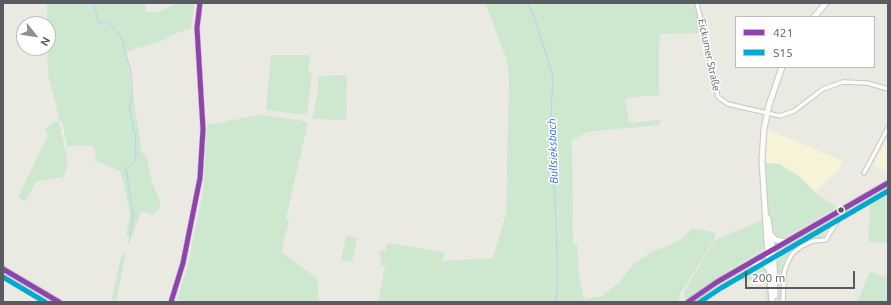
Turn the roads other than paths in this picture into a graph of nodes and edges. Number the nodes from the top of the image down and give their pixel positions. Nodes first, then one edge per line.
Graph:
1 (200, 3) edge
2 (697, 3) edge
3 (826, 3) edge
4 (815, 16) edge
5 (782, 68) edge
6 (888, 89) edge
7 (767, 113) junction
8 (888, 128) edge
9 (864, 173) dead end
10 (888, 183) edge
11 (764, 194) junction
12 (846, 214) dead end
13 (771, 235) junction
14 (786, 242) junction
15 (773, 249) junction
16 (768, 253) junction
17 (751, 263) junction
18 (3, 269) edge
19 (770, 270) junction
20 (59, 302) edge
21 (171, 302) edge
22 (688, 302) edge
23 (773, 302) edge
24 (783, 302) edge

1 - 21 street
2 - 7 street, Eickumer Straße
3 - 4 main road
5 - 7 main road
6 - 7 street, Eickumer Straße
7 - 11 main road
8 - 9 street
10 - 14 main road
11 - 13 main road
11 - 16 main road
12 - 24 street
13 - 14 main road
13 - 15 main road
14 - 15 main road
15 - 16 main road
15 - 23 main road
16 - 17 main road
16 - 19 main road
17 - 19 main road
17 - 22 main road
18 - 20 main road
19 - 23 main road

